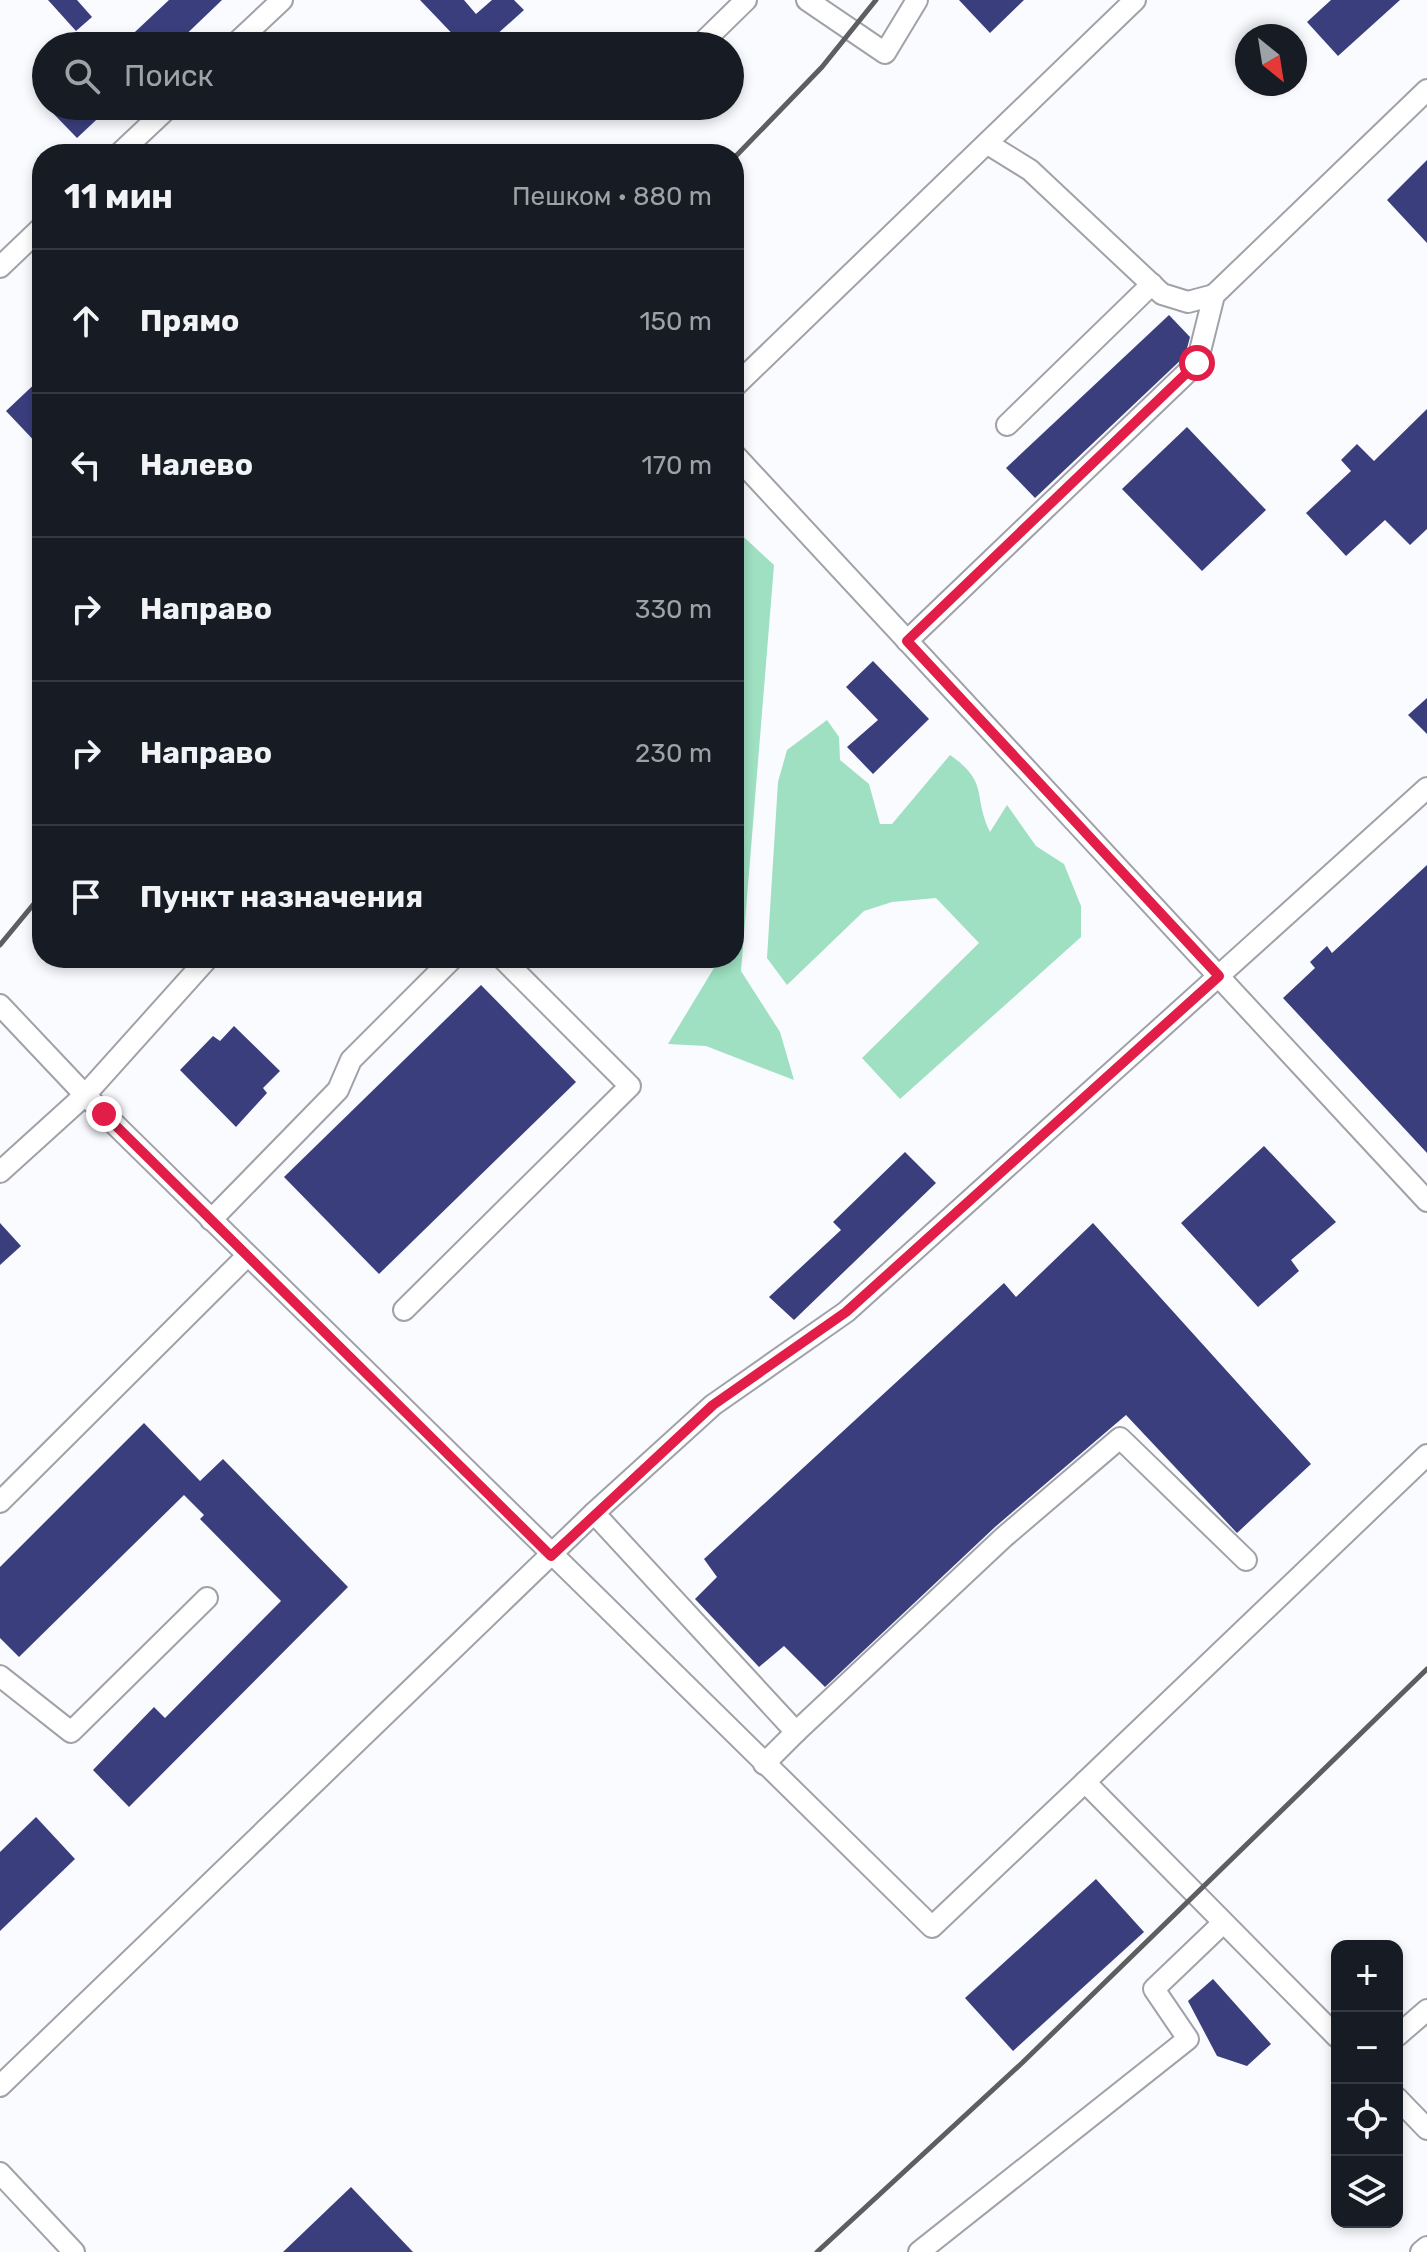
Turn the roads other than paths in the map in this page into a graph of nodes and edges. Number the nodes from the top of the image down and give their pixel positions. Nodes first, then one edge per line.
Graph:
1 (282, 0) edge
2 (807, 0) edge
3 (917, 0) edge
4 (1135, 0) edge
5 (734, 4) edge
6 (248, 32) edge
7 (711, 32) edge
8 (1427, 90) edge
9 (155, 120) edge
10 (130, 144) edge
11 (988, 144) junction
12 (32, 237) edge
13 (0, 267) edge
14 (1152, 284) junction
15 (1214, 295) junction
16 (744, 377) edge
17 (1007, 425) dead end
18 (744, 465) edge
19 (907, 641) junction
20 (1427, 788) edge
21 (199, 968) edge
22 (443, 968) edge
23 (512, 968) edge
24 (1219, 976) junction
25 (0, 1005) edge
26 (85, 1095) junction
27 (0, 1172) edge
28 (1427, 1201) edge
29 (211, 1220) junction
30 (247, 1256) junction
31 (404, 1310) dead end
32 (1427, 1455) edge
33 (0, 1502) edge
34 (594, 1513) junction
35 (551, 1556) junction
36 (1246, 1560) dead end
37 (207, 1598) dead end
38 (0, 1676) edge
39 (796, 1732) junction
40 (764, 1764) junction
41 (1085, 1782) junction
42 (1223, 1923) junction
43 (1427, 2010) edge
44 (1331, 2031) edge
45 (1403, 2031) edge
46 (0, 2086) edge
47 (1403, 2104) edge
48 (1427, 2129) edge
49 (0, 2173) edge
50 (1427, 2247) edge
51 (74, 2252) edge
52 (919, 2252) edge
53 (1421, 2252) edge

1 - 6 street
2 - 3 street
4 - 11 street
5 - 7 street
8 - 15 street
9 - 10 street
11 - 14 street
11 - 16 street
12 - 13 street
14 - 15 street
14 - 17 street
15 - 19 street
18 - 19 street
19 - 24 street
20 - 24 street
21 - 26 street
22 - 29 street
23 - 31 street
24 - 28 street
24 - 34 street
25 - 26 street
26 - 27 street
26 - 29 street
29 - 30 street
30 - 33 street
30 - 35 street
32 - 41 street
34 - 35 street
34 - 39 street
35 - 40 street
35 - 46 street
36 - 39 street
37 - 38 street
39 - 40 street
40 - 41 street
41 - 42 street
42 - 44 street
42 - 52 street
43 - 45 street
47 - 48 street
49 - 51 street
50 - 53 street

